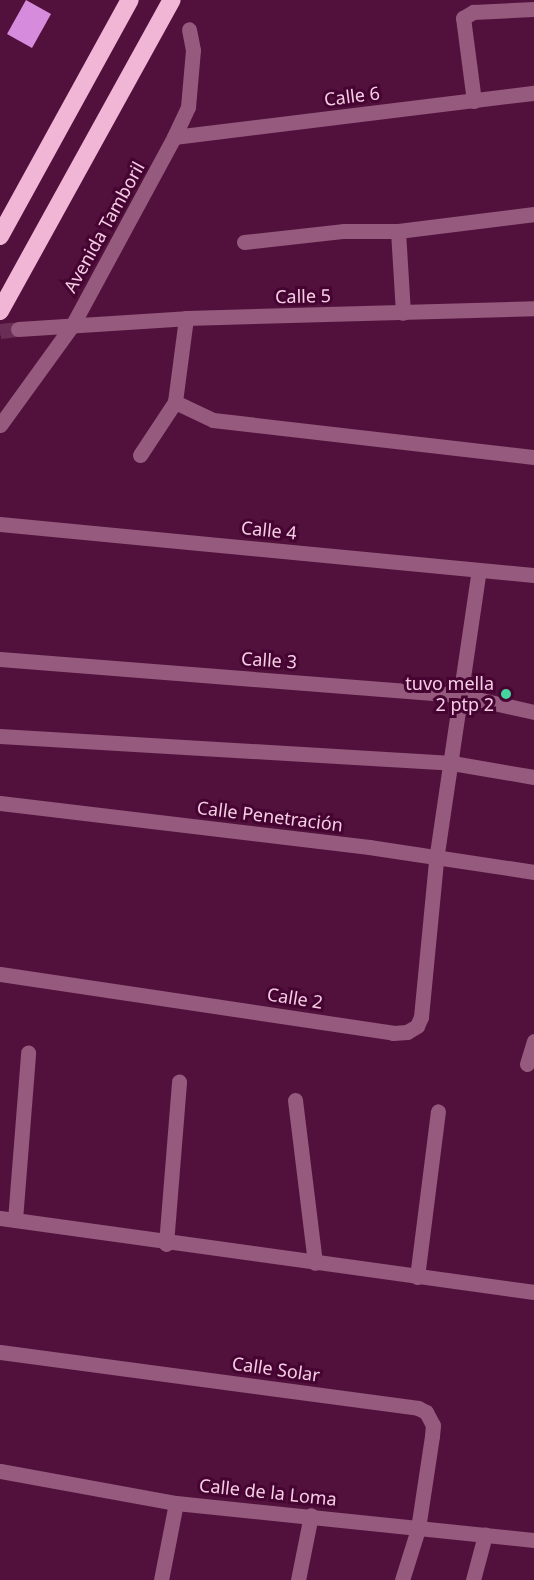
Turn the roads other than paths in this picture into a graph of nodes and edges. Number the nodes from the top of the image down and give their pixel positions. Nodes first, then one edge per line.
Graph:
1 (130, 0) edge
2 (172, 0) edge
3 (534, 9) edge
4 (189, 29) dead end
5 (534, 93) edge
6 (474, 101) junction
7 (174, 137) junction
8 (534, 214) edge
9 (398, 231) junction
10 (0, 236) edge
11 (244, 242) dead end
12 (534, 308) edge
13 (0, 310) edge
14 (402, 313) junction
15 (186, 318) junction
16 (73, 324) junction
17 (18, 329) tunnel mouth
18 (176, 402) junction
19 (0, 425) edge
20 (140, 455) dead end
21 (534, 457) edge
22 (0, 524) edge
23 (479, 570) junction
24 (534, 575) edge
25 (0, 658) edge
26 (459, 694) junction
27 (534, 712) edge
28 (0, 736) edge
29 (452, 763) junction
30 (534, 777) edge
31 (0, 803) edge
32 (436, 860) junction
33 (534, 872) edge
34 (0, 974) edge
35 (534, 1041) edge
36 (28, 1053) dead end
37 (527, 1064) dead end
38 (178, 1083) dead end
39 (295, 1100) dead end
40 (438, 1111) dead end
41 (7, 1219) edge
42 (166, 1244) junction
43 (315, 1263) junction
44 (417, 1277) junction
45 (534, 1293) edge
46 (0, 1352) edge
47 (0, 1471) edge
48 (176, 1503) junction
49 (311, 1515) junction
50 (418, 1529) junction
51 (485, 1535) junction
52 (534, 1540) edge
53 (161, 1580) edge
54 (298, 1580) edge
55 (402, 1580) edge
56 (473, 1580) edge

1 - 10 highway
2 - 13 highway
3 - 6 street
4 - 7 street, Avenida Tamboril
5 - 6 street, Calle 6
6 - 7 street, Calle 6
7 - 16 street, Avenida Tamboril
8 - 9 street
9 - 11 street
9 - 14 street
12 - 14 street, Calle 5
14 - 15 street, Calle 5
15 - 16 street, Calle 5
15 - 18 street
16 - 17 street, Calle 5
16 - 19 street, Avenida Tamboril
18 - 20 street
18 - 21 street
22 - 23 street, Calle 4
23 - 24 street, Calle 4
23 - 26 street
25 - 26 street, Calle 3
26 - 27 street, Calle 3
26 - 29 street
28 - 29 street
29 - 30 street
29 - 32 street
31 - 32 street, Calle Penetración
32 - 33 street, Calle Penetración
32 - 34 street, Calle 2
35 - 37 street
36 - 41 street
38 - 42 street
39 - 43 street
40 - 44 street
41 - 42 street
42 - 43 street
43 - 44 street
44 - 45 street
46 - 50 street, Calle Solar
47 - 48 street, Calle de la Loma
48 - 49 street, Calle de la Loma
48 - 53 street
49 - 50 street, Calle de la Loma
49 - 54 street
50 - 51 street, Calle de la Loma
50 - 55 street, Calle Solar
51 - 52 street, Calle de la Loma
51 - 56 street

